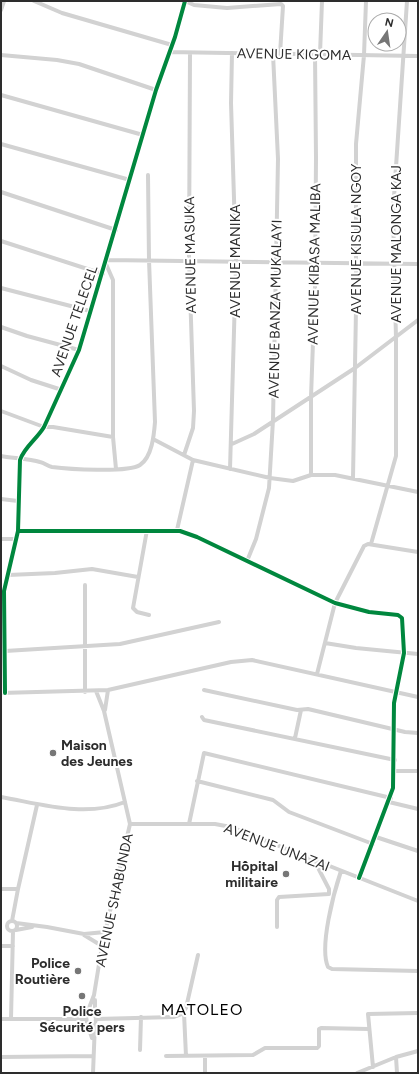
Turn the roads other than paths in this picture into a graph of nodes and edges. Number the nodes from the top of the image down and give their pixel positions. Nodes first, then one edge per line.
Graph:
1 (4, 1) edge
2 (34, 1) edge
3 (185, 1) edge
4 (322, 1) edge
5 (366, 1) edge
6 (407, 1) edge
7 (1, 10) edge
8 (172, 45) junction
9 (169, 52) junction
10 (190, 53) junction
11 (232, 53) junction
12 (273, 54) junction
13 (280, 54) junction
14 (315, 54) junction
15 (320, 54) junction
16 (1, 55) edge
17 (364, 55) junction
18 (403, 56) junction
19 (418, 56) edge
20 (156, 90) junction
21 (1, 95) edge
22 (143, 135) junction
23 (1, 144) edge
24 (148, 175) dead end
25 (130, 180) junction
26 (1, 192) edge
27 (116, 230) junction
28 (1, 241) edge
29 (149, 260) junction
30 (189, 260) junction
31 (106, 262) junction
32 (236, 262) junction
33 (275, 263) junction
34 (315, 263) junction
35 (356, 264) junction
36 (394, 264) junction
37 (418, 264) edge
38 (103, 274) junction
39 (1, 288) edge
40 (90, 311) junction
41 (418, 320) edge
42 (1, 327) edge
43 (396, 338) junction
44 (79, 350) junction
45 (1, 366) edge
46 (355, 368) junction
47 (62, 390) junction
48 (311, 397) junction
49 (1, 412) edge
50 (273, 420) junction
51 (44, 427) junction
52 (112, 437) junction
53 (153, 439) junction
54 (232, 444) junction
55 (184, 455) junction
56 (1, 456) edge
57 (20, 460) junction
58 (193, 460) junction
59 (116, 469) junction
60 (230, 469) junction
61 (311, 475) junction
62 (270, 478) junction
63 (353, 478) junction
64 (387, 486) junction
65 (418, 492) edge
66 (1, 499) edge
67 (18, 501) junction
68 (147, 530) junction
69 (177, 530) junction
70 (18, 531) junction
71 (1, 539) edge
72 (16, 539) junction
73 (371, 544) junction
74 (418, 552) edge
75 (247, 561) junction
76 (8, 575) junction
77 (138, 577) junction
78 (85, 585) dead end
79 (3, 591) edge
80 (335, 603) junction
81 (149, 615) dead end
82 (219, 622) dead end
83 (325, 642) junction
84 (84, 647) junction
85 (5, 651) junction
86 (404, 653) junction
87 (418, 654) edge
88 (317, 674) junction
89 (108, 690) junction
90 (204, 690) dead end
91 (96, 691) junction
92 (86, 692) junction
93 (3, 693) edge
94 (397, 693) junction
95 (418, 697) edge
96 (301, 710) junction
97 (104, 711) junction
98 (202, 717) dead end
99 (393, 729) junction
100 (418, 733) edge
101 (295, 738) junction
102 (395, 760) junction
103 (395, 771) junction
104 (418, 771) edge
105 (197, 781) junction
106 (1, 798) edge
107 (390, 800) junction
108 (125, 802) junction
109 (37, 805) junction
110 (418, 809) edge
111 (130, 824) junction
112 (189, 824) junction
113 (376, 837) junction
114 (373, 844) junction
115 (418, 851) edge
116 (314, 860) junction
117 (341, 871) junction
118 (359, 878) junction
119 (18, 889) junction
120 (1, 890) edge
121 (418, 901) edge
122 (12, 922) junction
123 (1, 925) edge
124 (36, 926) junction
125 (277, 927) dead end
126 (1, 929) edge
127 (13, 931) junction
128 (105, 932) junction
129 (84, 934) junction
130 (1, 946) edge
131 (13, 946) junction
132 (102, 946) junction
133 (198, 955) dead end
134 (418, 972) edge
135 (94, 995) junction
136 (184, 1013) junction
137 (418, 1013) edge
138 (88, 1014) junction
139 (141, 1017) junction
140 (1, 1019) edge
141 (11, 1019) junction
142 (95, 1019) junction
143 (86, 1021) junction
144 (368, 1029) junction
145 (93, 1040) junction
146 (140, 1050) dead end
147 (418, 1051) edge
148 (92, 1056) junction
149 (166, 1056) dead end
150 (186, 1056) junction
151 (205, 1056) junction
152 (1, 1057) edge
153 (396, 1057) junction
154 (372, 1067) junction
155 (93, 1073) edge
156 (205, 1073) edge
157 (357, 1073) edge
158 (396, 1073) edge

1 - 7 street
2 - 8 street
3 - 8 street, AVENUE TELECEL
3 - 13 street
4 - 15 street
5 - 17 street, AVENUE KISULA NGOY
6 - 18 street, AVENUE MALONGA KAJ
8 - 9 street, AVENUE TELECEL
9 - 10 street, AVENUE KIGOMA
9 - 20 street, AVENUE TELECEL
10 - 11 street, AVENUE KIGOMA
10 - 30 street, AVENUE MASUKA
11 - 12 street, AVENUE KIGOMA
11 - 32 street, AVENUE MANIKA
12 - 13 street, AVENUE KIGOMA
12 - 33 street, AVENUE BANZA MUKALAYI
13 - 14 street, AVENUE KIGOMA
14 - 15 street, AVENUE KIGOMA
14 - 34 street, AVENUE KIBASA MALIBA
15 - 17 street, AVENUE KIGOMA
16 - 20 street
17 - 18 street, AVENUE KIGOMA
17 - 35 street, AVENUE KISULA NGOY
18 - 19 street, AVENUE KIGOMA
18 - 36 street, AVENUE MALONGA KAJ
20 - 22 street, AVENUE TELECEL
21 - 22 street
22 - 25 street, AVENUE TELECEL
23 - 25 street
24 - 29 street
25 - 27 street, AVENUE TELECEL
26 - 27 street
27 - 31 street, AVENUE TELECEL
28 - 38 street
29 - 30 street
29 - 31 street
29 - 53 street
30 - 32 street
30 - 55 street, AVENUE MASUKA
31 - 38 street, AVENUE TELECEL
31 - 52 street
32 - 33 street
32 - 54 street, AVENUE MANIKA
33 - 34 street
33 - 50 street, AVENUE BANZA MUKALAYI
34 - 35 street
34 - 48 street, AVENUE KIBASA MALIBA
35 - 36 street
35 - 46 street, AVENUE KISULA NGOY
36 - 37 street
36 - 43 street, AVENUE MALONGA KAJ
38 - 40 street, AVENUE TELECEL
39 - 40 street
40 - 44 street, AVENUE TELECEL
41 - 43 street
42 - 44 street
43 - 46 street
43 - 64 street, AVENUE MALONGA KAJ
44 - 47 street, AVENUE TELECEL
45 - 47 street
46 - 48 street
46 - 63 street, AVENUE KISULA NGOY
47 - 51 street, AVENUE TELECEL
48 - 50 street
48 - 61 street, AVENUE KIBASA MALIBA
49 - 51 street
50 - 54 street
50 - 62 street, AVENUE BANZA MUKALAYI
51 - 52 street
51 - 57 street, AVENUE TELECEL
52 - 59 street
53 - 55 street
53 - 59 street
54 - 60 street, AVENUE MANIKA
55 - 58 street
56 - 57 street
57 - 59 street
57 - 67 street
58 - 60 street
58 - 69 street
60 - 62 street
61 - 62 street
61 - 63 street
62 - 75 street, AVENUE BANZA MUKALAYI
63 - 64 street
64 - 65 street
64 - 73 street, AVENUE MALONGA KAJ
66 - 67 street
67 - 70 street
68 - 69 street
68 - 70 street
68 - 77 street
69 - 75 street
70 - 72 street
71 - 72 street
72 - 76 street
73 - 74 street
73 - 80 street
75 - 80 street
76 - 77 street
76 - 79 street
77 - 81 street
78 - 84 street
79 - 85 street
80 - 83 street
80 - 86 street
82 - 84 street
83 - 86 street
83 - 88 street
84 - 85 street
84 - 92 street
85 - 93 street
86 - 87 street
86 - 94 street
88 - 89 street
88 - 94 street
89 - 91 street
89 - 97 street
90 - 96 street
91 - 92 street
91 - 97 street
92 - 93 street
94 - 95 street
94 - 99 street
96 - 99 street
96 - 101 street
97 - 108 street, AVENUE SHABUNDA
98 - 101 street
99 - 100 street
99 - 102 street
101 - 102 street
102 - 103 street
103 - 104 street
103 - 107 street
105 - 107 street
105 - 112 street
105 - 114 street
106 - 109 street
107 - 110 street
107 - 113 street
108 - 109 street
108 - 111 street, AVENUE SHABUNDA
109 - 119 street
111 - 112 street, AVENUE UNAZAI
111 - 128 street, AVENUE SHABUNDA
112 - 116 street, AVENUE UNAZAI
113 - 114 street
113 - 115 street
114 - 118 street
116 - 117 street, AVENUE UNAZAI
116 - 125 street
117 - 118 street, AVENUE UNAZAI
117 - 134 street
118 - 121 street, AVENUE UNAZAI
119 - 120 street
119 - 122 street
122 - 123 street
122 - 124 street
122 - 127 street
122 - 127 street
124 - 127 street
124 - 129 street
126 - 127 street
127 - 131 street
128 - 129 street
128 - 132 street, AVENUE SHABUNDA
129 - 132 street
130 - 131 street
131 - 141 street
132 - 135 street, AVENUE SHABUNDA
133 - 136 street
135 - 138 street
135 - 142 street
136 - 139 street
136 - 150 street
137 - 144 street
138 - 142 street
138 - 143 street
139 - 142 street
139 - 146 street
140 - 141 street
141 - 143 street
142 - 143 street
142 - 145 street
143 - 145 street
144 - 151 street
144 - 154 street
145 - 148 street
147 - 153 street
148 - 152 street
148 - 155 street
149 - 150 street
150 - 151 street
151 - 156 street
153 - 154 street
153 - 158 street
154 - 157 street

